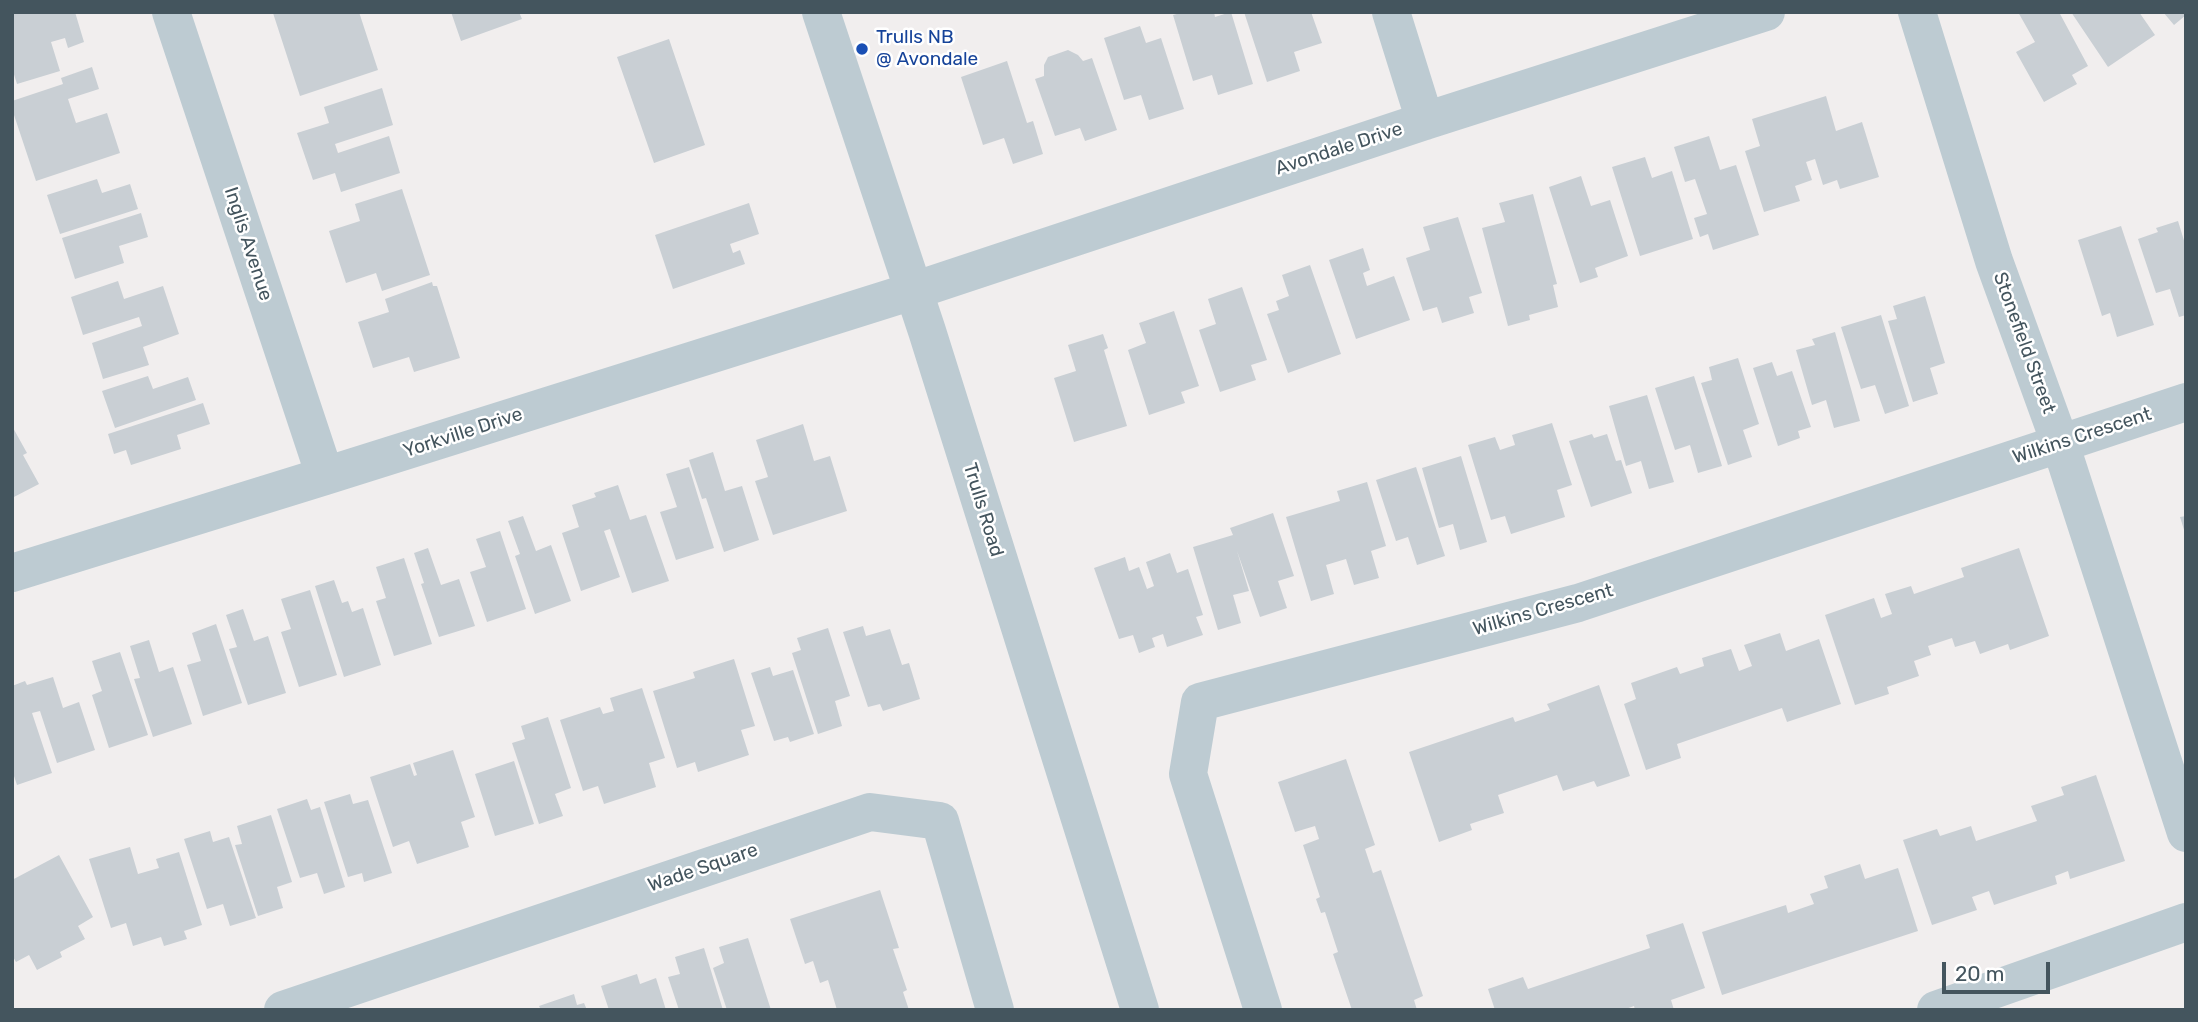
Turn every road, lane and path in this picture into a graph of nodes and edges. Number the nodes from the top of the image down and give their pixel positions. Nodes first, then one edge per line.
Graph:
1 (171, 12) edge
2 (821, 12) edge
3 (1391, 12) edge
4 (1766, 12) edge
5 (1917, 12) edge
6 (1425, 121) junction
7 (913, 291) junction
8 (2186, 402) edge
9 (2060, 443) junction
10 (325, 476) junction
11 (12, 573) edge
12 (2186, 833) edge
13 (2186, 922) edge
14 (283, 1010) edge
15 (995, 1010) edge
16 (1140, 1010) edge
17 (1263, 1010) edge
18 (1936, 1010) edge

1 - 10 street, Inglis Avenue
2 - 7 street, Trulls Road
3 - 6 street
4 - 6 street, Avondale Drive
5 - 9 street, Stonefield Street
6 - 7 street, Avondale Drive
7 - 10 street, Yorkville Drive
7 - 16 street, Trulls Road
8 - 9 street, Wilkins Crescent
9 - 12 street, Stonefield Street
9 - 17 street, Wilkins Crescent
10 - 11 street, Yorkville Drive
13 - 18 street
14 - 15 street, Wade Square

